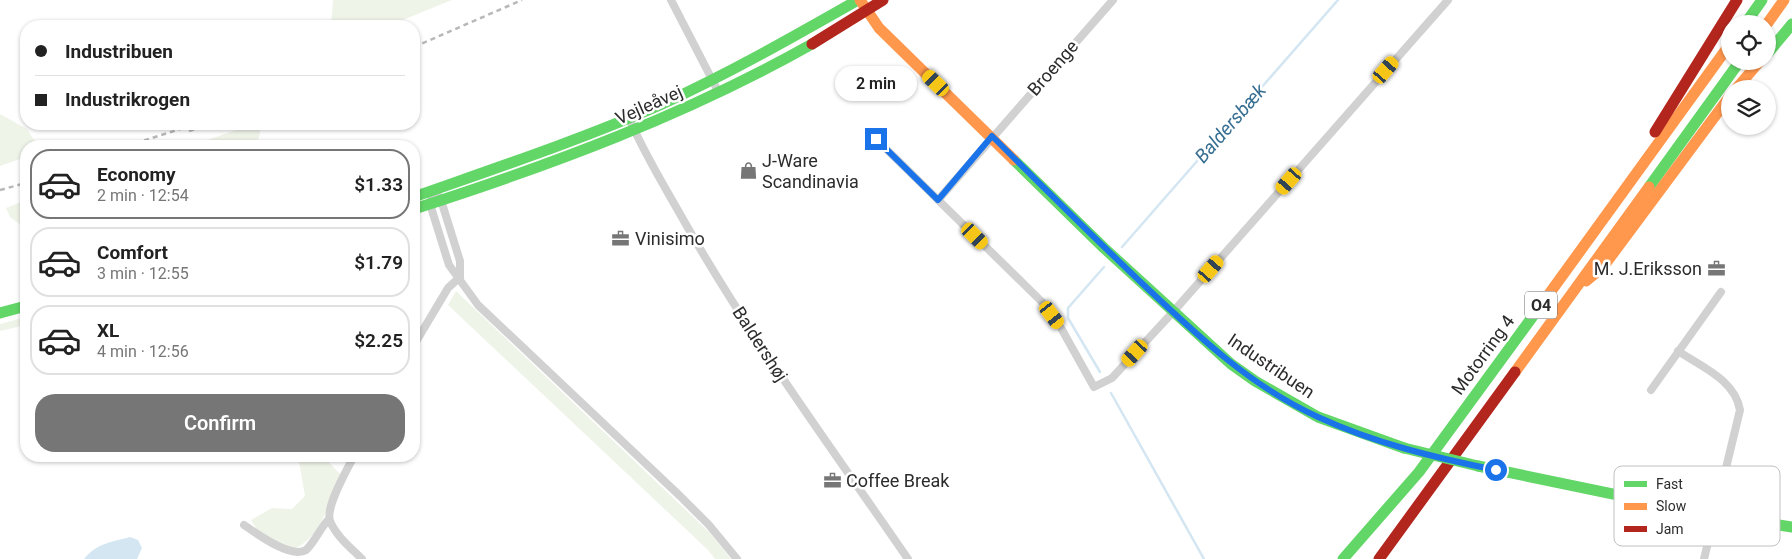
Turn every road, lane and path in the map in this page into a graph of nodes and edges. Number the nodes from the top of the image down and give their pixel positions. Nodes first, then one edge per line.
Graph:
1 (671, 0) edge
2 (859, 0) edge
3 (883, 0) edge
4 (1113, 0) edge
5 (1448, 0) edge
6 (1737, 0) edge
7 (1762, 0) edge
8 (1784, 0) edge
9 (867, 11) junction
10 (1751, 15) edge
11 (1773, 15) edge
12 (1792, 24) edge
13 (879, 28) junction
14 (1776, 43) edge
15 (795, 54) junction
16 (1721, 57) edge
17 (1733, 70) edge
18 (1752, 70) edge
19 (711, 80) junction
20 (1744, 80) edge
21 (719, 94) junction
22 (1721, 108) edge
23 (629, 118) junction
24 (635, 131) junction
25 (872, 135) dead end
26 (992, 136) junction
27 (1628, 186) junction
28 (434, 190) junction
29 (420, 195) edge
30 (442, 200) junction
31 (938, 200) junction
32 (430, 204) junction
33 (420, 208) edge
34 (460, 277) junction
35 (1722, 292) dead end
36 (1571, 293) junction
37 (20, 308) edge
38 (1173, 312) junction
39 (0, 313) edge
40 (420, 335) edge
41 (1678, 351) junction
42 (1651, 390) dead end
43 (351, 462) edge
44 (1726, 466) edge
45 (1614, 494) edge
46 (329, 519) junction
47 (244, 526) dead end
48 (1707, 546) edge
49 (362, 559) edge
50 (737, 559) edge
51 (908, 559) edge
52 (1343, 559) edge
53 (1379, 559) edge
54 (1704, 559) edge

1 - 19 street
2 - 9 main road, Industribuen
2 - 19 main road, Vejleåvej
3 - 9 main road, Vejleåvej
4 - 26 street, Broenge
5 - 38 street
6 - 27 main road, O4
7 - 10 main road
8 - 11 main road
9 - 13 main road, Industribuen
9 - 15 main road, Vejleåvej
12 - 14 main road
13 - 15 main road
13 - 26 main road, Industribuen
15 - 21 main road, Vejleåvej
16 - 27 main road, Motorring 4 / O4
17 - 36 main road, Motorring 4 / O4
18 - 20 main road
19 - 21 street
19 - 23 main road, Vejleåvej
21 - 24 main road, Vejleåvej
22 - 36 main road, O4
23 - 24 street, Baldershøj
23 - 28 main road, Vejleåvej
24 - 30 main road, Vejleåvej
24 - 51 street, Baldershøj
25 - 31 street
26 - 31 street, Broenge
26 - 38 main road, Industribuen
27 - 52 main road, Motorring 4 / O4
28 - 29 main road, Vejleåvej
28 - 30 street
28 - 32 street
30 - 32 main road, Vejleåvej
30 - 34 street
31 - 38 street
32 - 33 main road, Vejleåvej
32 - 34 street
34 - 40 street
34 - 50 street
35 - 41 street
36 - 53 main road, Motorring 4 / O4
37 - 39 main road
38 - 45 main road, Industribuen, bridge
41 - 42 street
41 - 44 street
43 - 46 street
46 - 47 street
46 - 49 street
48 - 54 street

